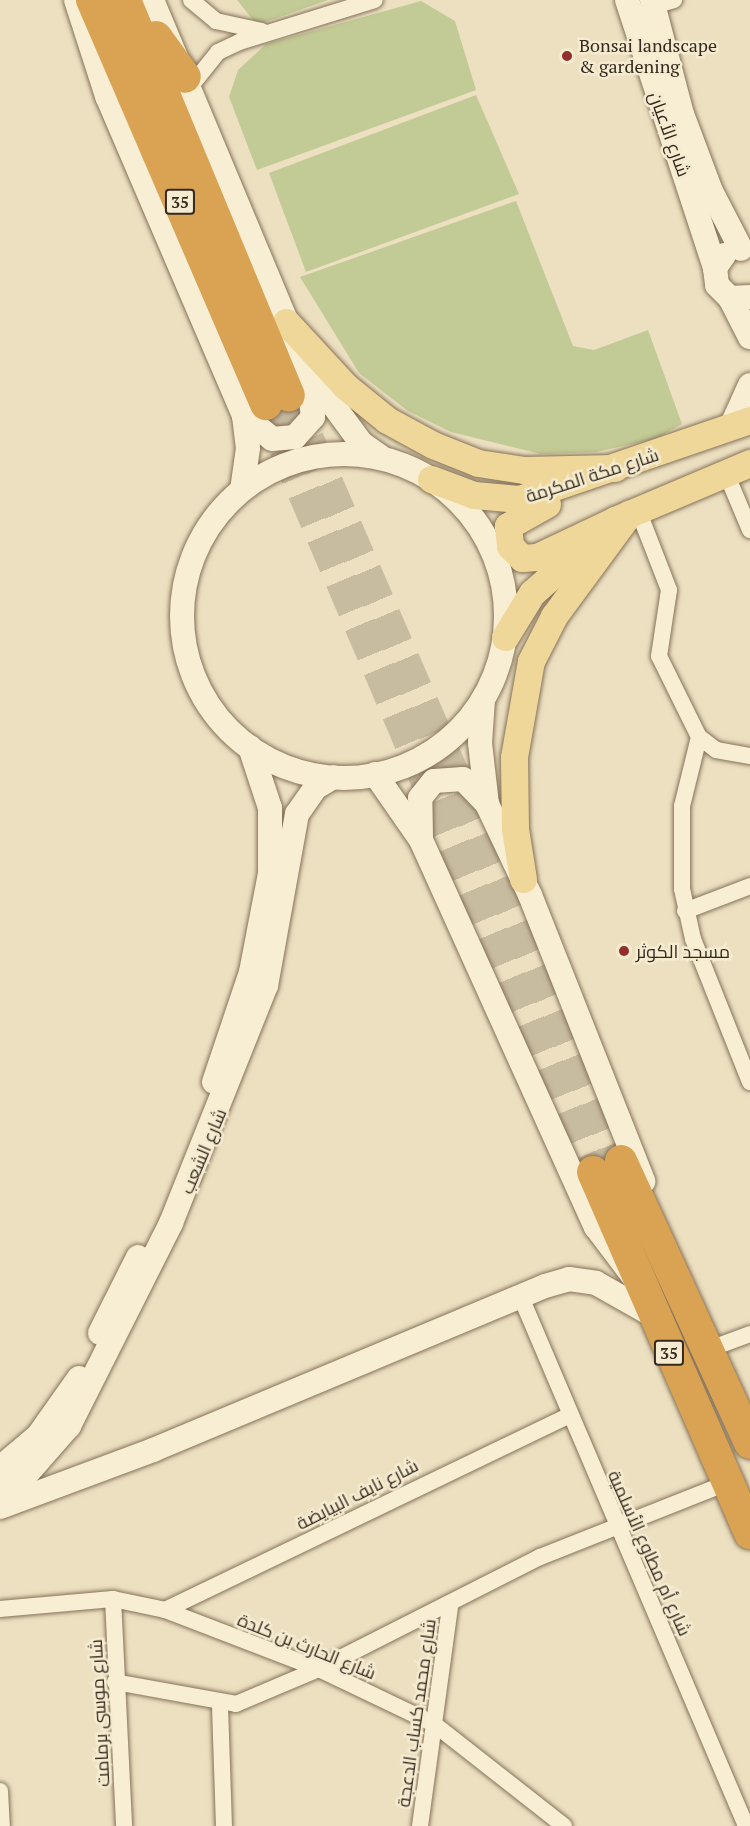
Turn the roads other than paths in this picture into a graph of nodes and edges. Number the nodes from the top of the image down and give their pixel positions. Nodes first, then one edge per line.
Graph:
1 (76, 0) edge
2 (92, 0) edge
3 (125, 0) edge
4 (139, 0) edge
5 (152, 0) edge
6 (190, 0) edge
7 (375, 0) edge
8 (627, 0) edge
9 (660, 2) edge
10 (274, 30) junction
11 (187, 82) junction
12 (746, 250) edge
13 (715, 268) junction
14 (740, 298) edge
15 (286, 322) junction
16 (750, 337) edge
17 (306, 368) junction
18 (750, 385) edge
19 (266, 405) junction
20 (741, 423) edge
21 (673, 449) junction
22 (382, 459) junction
23 (615, 468) junction
24 (738, 468) edge
25 (431, 479) junction
26 (242, 490) junction
27 (627, 515) junction
28 (750, 530) edge
29 (505, 637) junction
30 (488, 691) junction
31 (699, 737) junction
32 (250, 747) junction
33 (750, 756) edge
34 (375, 774) junction
35 (333, 777) junction
36 (488, 804) junction
37 (422, 840) junction
38 (523, 879) junction
39 (750, 886) edge
40 (685, 911) junction
41 (750, 1082) edge
42 (667, 1264) junction
43 (635, 1278) junction
44 (520, 1294) junction
45 (651, 1314) junction
46 (750, 1334) edge
47 (707, 1350) junction
48 (568, 1416) junction
49 (750, 1443) edge
50 (0, 1468) edge
51 (720, 1486) junction
52 (0, 1495) edge
53 (0, 1507) edge
54 (617, 1527) junction
55 (750, 1533) edge
56 (113, 1599) junction
57 (450, 1606) junction
58 (0, 1609) edge
59 (165, 1610) junction
60 (319, 1669) junction
61 (115, 1682) junction
62 (220, 1706) junction
63 (434, 1724) junction
64 (0, 1791) edge
65 (2, 1826) edge
66 (124, 1826) edge
67 (224, 1826) edge
68 (420, 1826) edge
69 (564, 1826) edge
70 (746, 1826) edge

1 - 19 street
2 - 19 highway, 35
3 - 19 highway, 35
4 - 11 highway
5 - 11 street
6 - 10 street
7 - 10 street
8 - 13 street, شارع الأعيان
9 - 12 street, شارع الأعيان
10 - 11 street
11 - 15 street
12 - 13 street
13 - 14 street, شارع الأعيان
14 - 16 street
15 - 17 street
15 - 23 main road
17 - 19 street
17 - 22 street
18 - 20 street
19 - 26 street
20 - 21 main road, شارع مكة المكرمة
21 - 23 main road, شارع مكة المكرمة
21 - 27 main road
22 - 25 street
22 - 26 street
23 - 25 main road, شارع مكة المكرمة
24 - 27 main road
24 - 28 street
25 - 29 street
26 - 32 street
27 - 29 main road
27 - 31 street
27 - 38 main road
29 - 30 street
30 - 34 street
30 - 36 street
31 - 33 street
31 - 40 street
32 - 35 street
32 - 50 street, شارع الشعب
34 - 35 street
34 - 37 street
35 - 52 street, شارع الشعب
36 - 37 street
36 - 38 street
37 - 43 street
38 - 42 street
39 - 40 street
40 - 41 street
42 - 43 highway, 35
42 - 47 highway, 35
43 - 45 highway, 35
44 - 45 street
44 - 48 street, شارع أم مطاوع الأسلمية
44 - 53 street
45 - 51 highway, 35
46 - 47 street
47 - 49 highway, 35
48 - 54 street, شارع أم مطاوع الأسلمية
48 - 59 street, شارع نايف البيايضة
51 - 54 street, شارع محمد كساب الدعجة
51 - 55 highway, 35
54 - 57 street, شارع محمد كساب الدعجة
54 - 70 street, شارع أم مطاوع الأسلمية
56 - 58 street, شارع الحارث بن كلدة
56 - 59 street, شارع الحارث بن كلدة
56 - 61 street, شارع موسى برمامت
57 - 60 street, شارع محمد كساب الدعجة
57 - 63 street, شارع محمد كساب الدعجة
59 - 60 street, شارع الحارث بن كلدة
60 - 62 street, شارع محمد كساب الدعجة
60 - 63 street, شارع الحارث بن كلدة
61 - 62 street, شارع محمد كساب الدعجة
61 - 66 street, شارع موسى برمامت
62 - 67 street
63 - 68 street, شارع محمد كساب الدعجة
63 - 69 street, شارع الحارث بن كلدة
64 - 65 street

